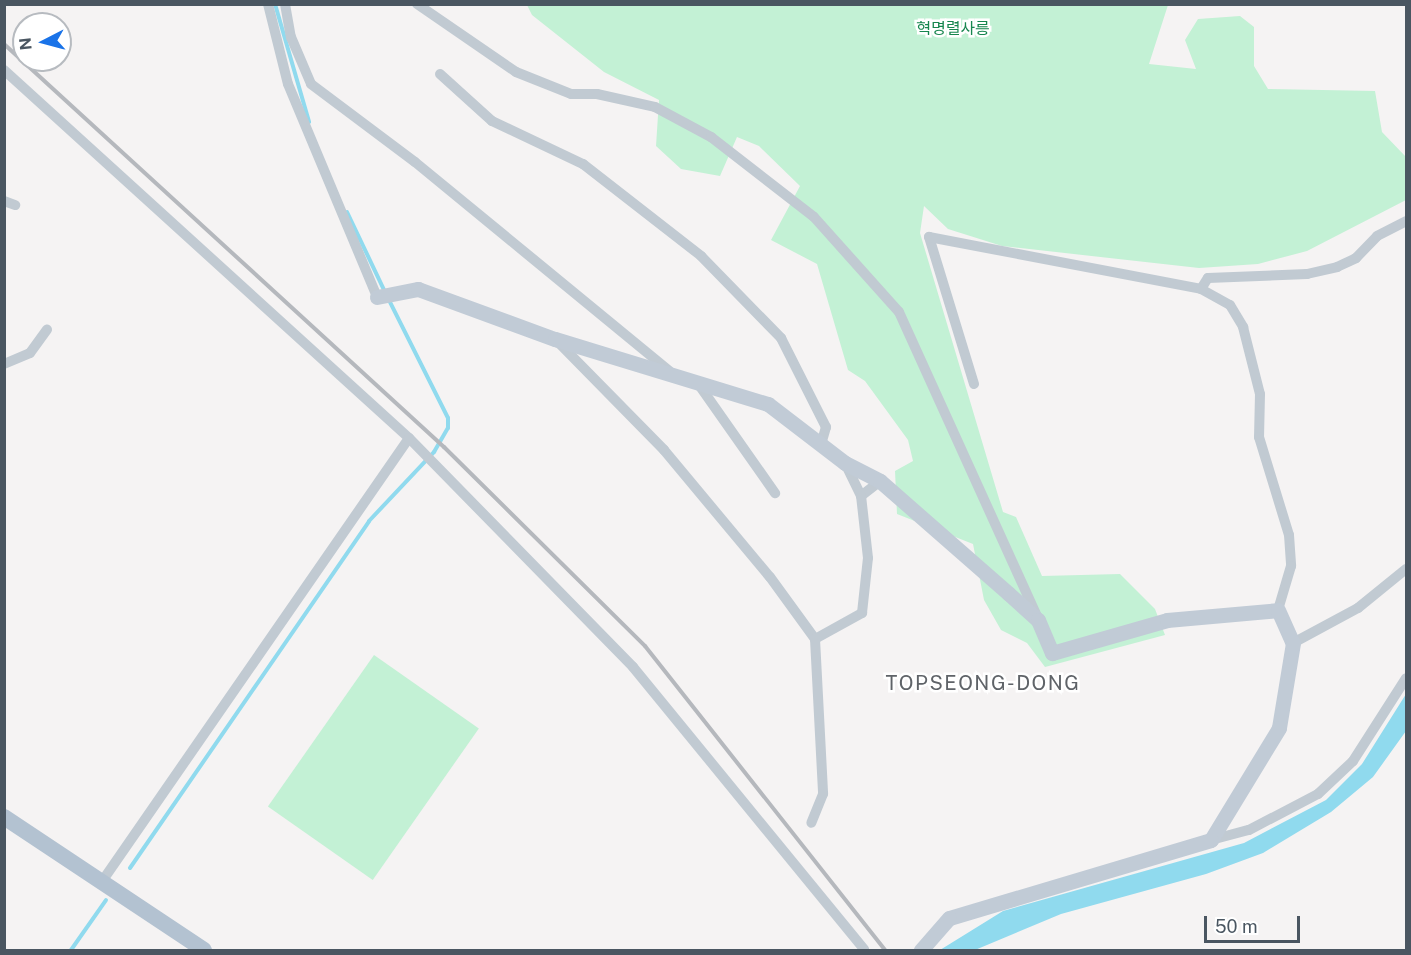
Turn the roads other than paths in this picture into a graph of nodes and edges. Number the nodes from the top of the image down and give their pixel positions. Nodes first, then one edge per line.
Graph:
1 (268, 4) edge
2 (285, 4) edge
3 (417, 4) edge
4 (4, 70) edge
5 (440, 74) dead end
6 (1407, 221) edge
7 (1201, 289) junction
8 (384, 294) joint
9 (47, 330) dead end
10 (555, 339) junction
11 (4, 364) edge
12 (674, 375) junction
13 (696, 382) junction
14 (974, 384) dead end
15 (409, 438) junction
16 (821, 444) junction
17 (845, 463) junction
18 (880, 481) junction
19 (774, 493) dead end
20 (861, 496) junction
21 (1407, 569) edge
22 (1278, 610) junction
23 (1038, 620) junction
24 (815, 639) junction
25 (1293, 643) junction
26 (1407, 678) edge
27 (4, 817) edge
28 (811, 823) dead end
29 (1211, 840) junction
30 (103, 880) junction
31 (864, 949) edge
32 (204, 951) edge
33 (921, 951) edge

1 - 8 street
2 - 12 street
3 - 23 street
4 - 15 street
5 - 16 street
6 - 7 street
7 - 14 street
7 - 22 street
8 - 10 street
9 - 11 street
10 - 12 street
10 - 24 street
12 - 13 street
13 - 16 street
13 - 19 street
15 - 30 street
15 - 31 street
16 - 17 street
17 - 18 street
17 - 20 street
18 - 20 street
18 - 23 street
20 - 24 street
21 - 25 street
22 - 23 street
22 - 25 street
24 - 28 street
25 - 29 street
26 - 29 street
27 - 30 main road
29 - 33 street
30 - 32 main road

